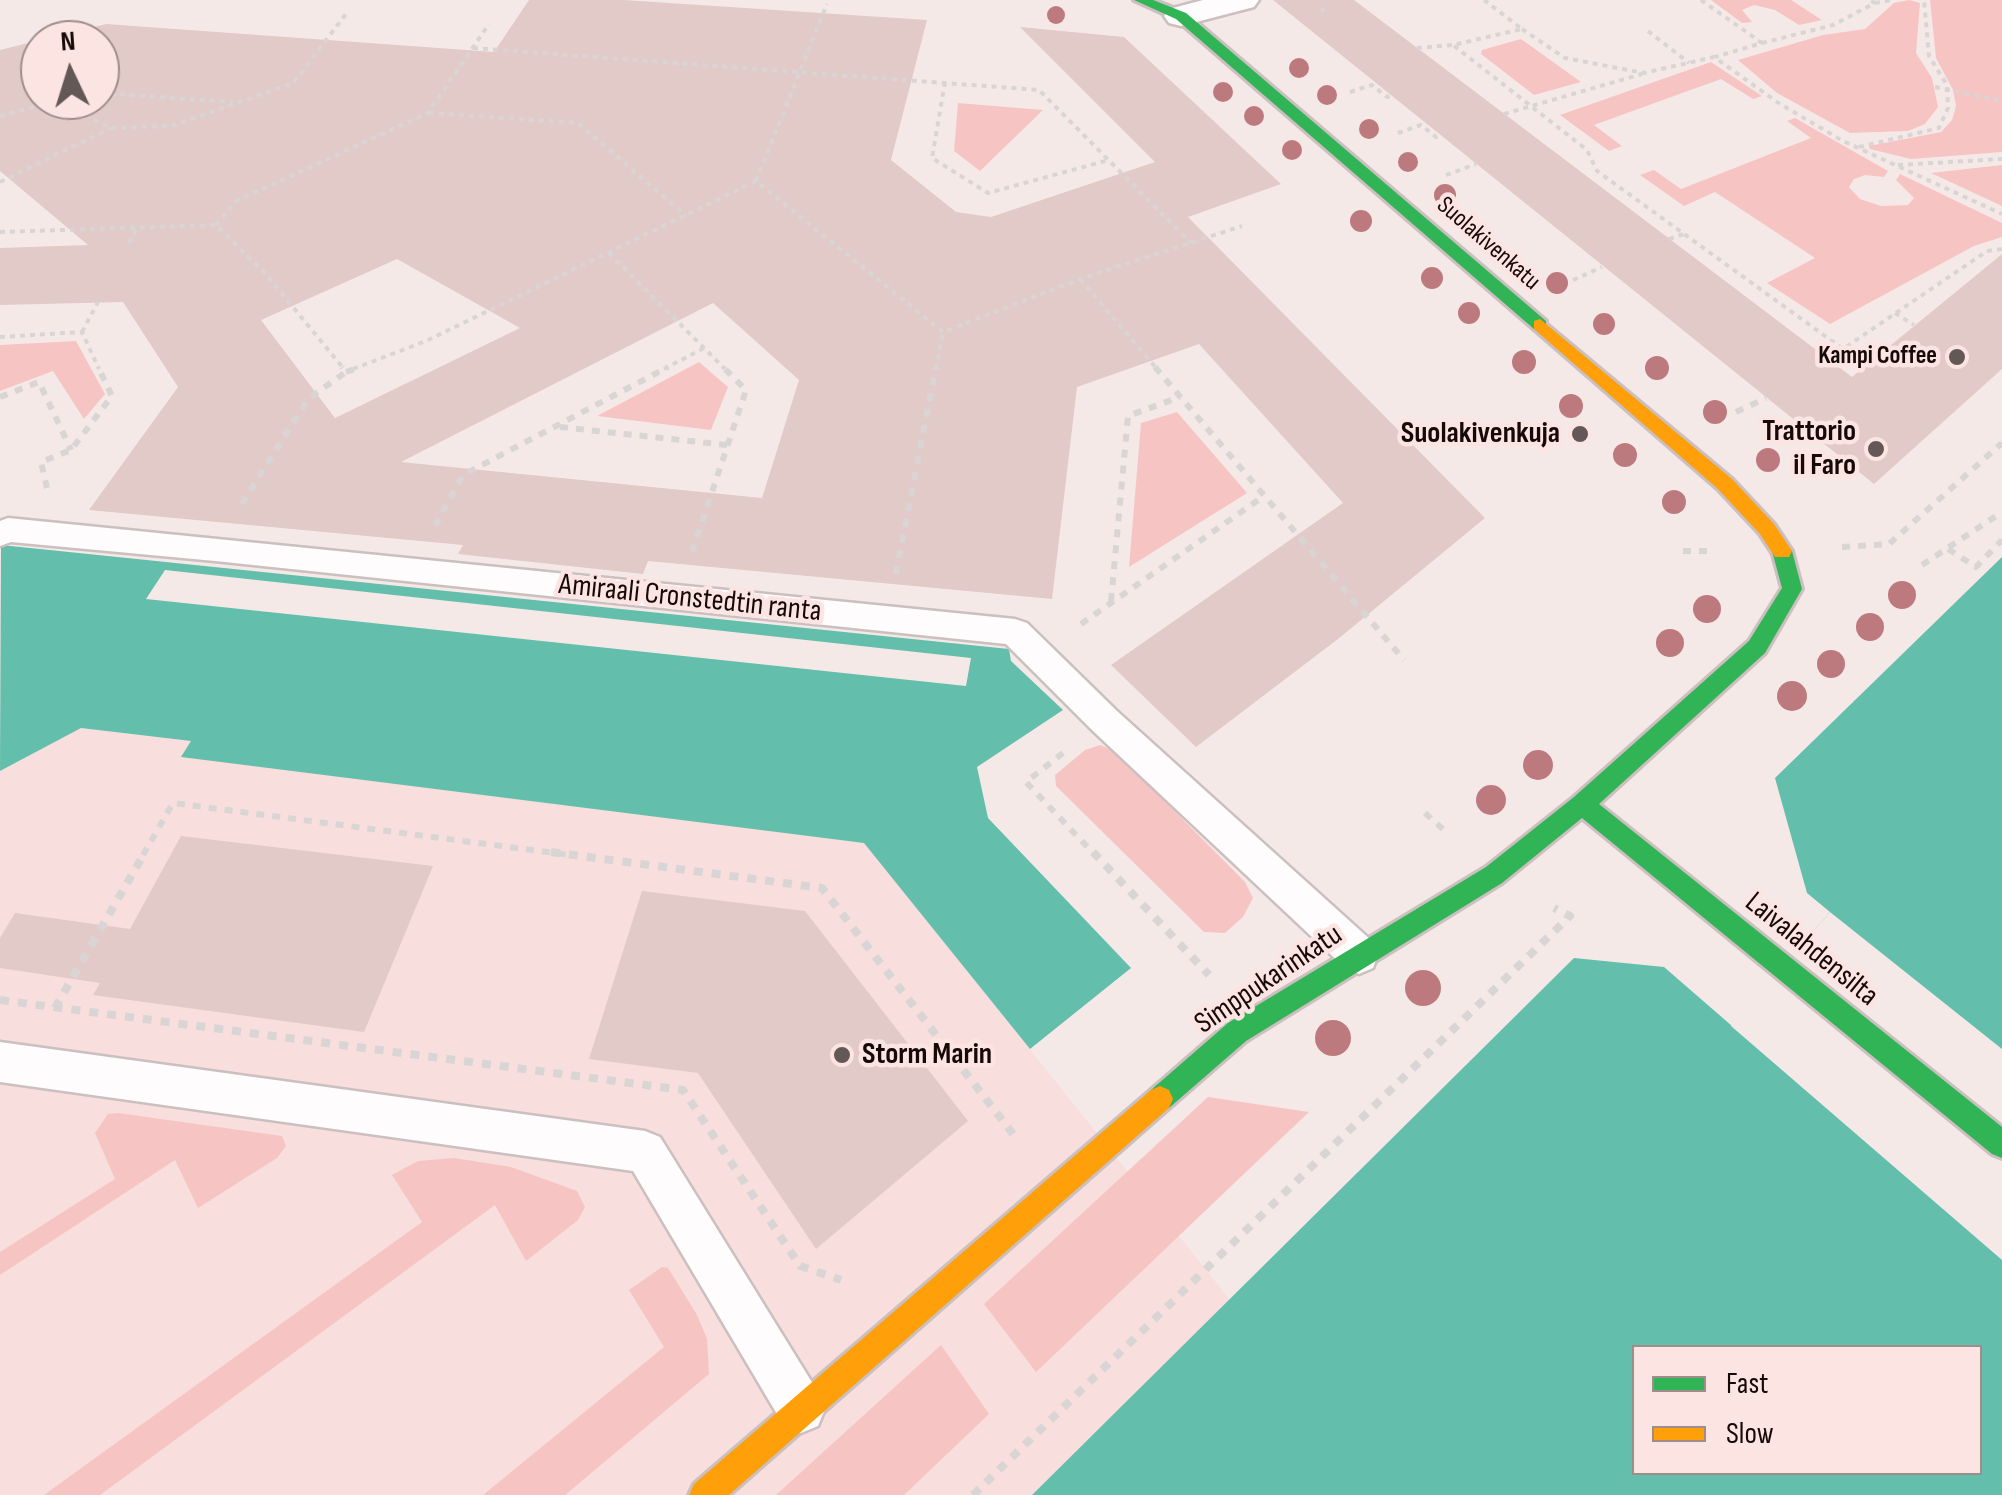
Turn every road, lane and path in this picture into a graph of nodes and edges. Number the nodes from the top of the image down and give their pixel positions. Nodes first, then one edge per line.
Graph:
1 (1140, 0) edge
2 (1242, 0) edge
3 (1484, 0) edge
4 (1701, 0) edge
5 (1892, 0) edge
6 (1924, 0) edge
7 (1872, 2) edge
8 (827, 4) dead end
9 (346, 14) dead end
10 (1181, 16) junction
11 (489, 24) dead end
12 (1522, 29) junction
13 (1820, 29) junction
14 (1648, 31) dead end
15 (1823, 35) dead end
16 (1762, 43) junction
17 (1454, 45) junction
18 (472, 48) junction
19 (1416, 48) dead end
20 (1742, 50) junction
21 (1751, 56) dead end
22 (1714, 57) junction
23 (1690, 63) junction
24 (801, 71) junction
25 (1644, 73) junction
26 (945, 82) junction
27 (1935, 87) dead end
28 (1948, 89) junction
29 (1348, 92) dead end
30 (120, 95) edge
31 (1392, 96) dead end
32 (2002, 101) edge
33 (238, 102) junction
34 (1780, 104) junction
35 (1529, 105) junction
36 (1767, 108) dead end
37 (428, 112) junction
38 (1504, 114) dead end
39 (95, 120) edge
40 (112, 128) junction
41 (1397, 134) dead end
42 (1866, 134) dead end
43 (1441, 136) dead end
44 (1871, 142) junction
45 (1858, 148) junction
46 (2002, 159) edge
47 (1109, 160) junction
48 (1476, 164) dead end
49 (1897, 166) junction
50 (1446, 175) dead end
51 (756, 181) junction
52 (0, 182) edge
53 (2002, 214) edge
54 (686, 216) junction
55 (216, 225) junction
56 (1242, 226) dead end
57 (137, 228) junction
58 (0, 232) edge
59 (1684, 234) junction
60 (1669, 239) dead end
61 (1191, 243) junction
62 (129, 244) dead end
63 (2002, 250) edge
64 (610, 254) junction
65 (1602, 267) dead end
66 (1080, 279) junction
67 (1573, 280) dead end
68 (98, 302) dead end
69 (1895, 313) junction
70 (1914, 325) dead end
71 (82, 332) junction
72 (944, 332) junction
73 (0, 336) edge
74 (704, 348) junction
75 (1843, 349) junction
76 (1837, 365) dead end
77 (346, 372) junction
78 (0, 398) edge
79 (1180, 398) junction
80 (1766, 398) dead end
81 (1736, 412) dead end
82 (556, 426) junction
83 (2002, 443) edge
84 (727, 445) junction
85 (70, 450) junction
86 (49, 495) dead end
87 (1264, 496) junction
88 (447, 503) dead end
89 (2002, 512) edge
90 (698, 531) dead end
91 (0, 534) edge
92 (2002, 540) edge
93 (1889, 544) dead end
94 (214, 549) junction
95 (1948, 549) junction
96 (1782, 552) joint
97 (1922, 565) dead end
98 (1111, 602) junction
99 (1102, 609) dead end
100 (887, 620) junction
101 (1404, 660) dead end
102 (1105, 721) junction
103 (1582, 804) junction
104 (1570, 916) dead end
105 (1359, 955) junction
106 (0, 1000) edge
107 (1256, 1021) junction
108 (0, 1062) edge
109 (1013, 1135) dead end
110 (2002, 1144) edge
111 (801, 1409) junction
112 (706, 1495) edge
113 (974, 1495) edge

1 - 10 street, Suolakivenkatu
2 - 10 street
3 - 12 path
4 - 16 path
5 - 7 path
6 - 28 path
7 - 13 path
8 - 24 path
9 - 33 path
10 - 96 street, Suolakivenkatu
11 - 18 path
12 - 17 path
12 - 25 path
13 - 15 path
13 - 16 path
14 - 23 path
16 - 20 path
17 - 19 path
17 - 35 path
18 - 24 path
18 - 37 path
20 - 21 path
20 - 22 path
22 - 23 path
22 - 34 path
23 - 25 path
24 - 26 path
24 - 51 path
25 - 35 path
26 - 47 path
26 - 47 path
27 - 28 path
28 - 32 path
28 - 44 path
29 - 31 path
30 - 33 path
33 - 40 path
34 - 36 path
34 - 45 path
35 - 38 path
35 - 59 path
37 - 54 path
37 - 55 path
39 - 40 path
40 - 52 path
41 - 43 path
42 - 44 path
44 - 45 path
45 - 49 path
46 - 49 path
47 - 61 path
48 - 50 path
49 - 53 path
51 - 54 path
51 - 72 path
54 - 64 path
55 - 57 path
55 - 77 path
56 - 61 path
57 - 58 path
57 - 62 path
59 - 60 path
59 - 75 path
61 - 66 path
63 - 69 path
64 - 74 path
64 - 77 path
65 - 67 path
66 - 72 path
66 - 79 path
68 - 71 path
69 - 70 path
69 - 75 path
71 - 73 path
71 - 85 path
72 - 100 path
74 - 82 path
74 - 84 path
75 - 76 path
77 - 94 path
78 - 85 path
79 - 87 path
79 - 98 path
80 - 81 path
82 - 84 path
82 - 88 path
83 - 93 path
84 - 90 path
85 - 86 path
87 - 98 path
87 - 101 path
89 - 95 path
91 - 94 lane, Amiraali Cronstedtin ranta
92 - 95 path
94 - 100 lane, Amiraali Cronstedtin ranta
95 - 97 path
96 - 103 street, Simppukarinkatu
98 - 99 path
100 - 102 lane, Amiraali Cronstedtin ranta
102 - 105 lane, Amiraali Cronstedtin ranta
102 - 107 path
103 - 105 street, Simppukarinkatu
103 - 110 street, Laivalahdensilta
104 - 113 path
105 - 107 street, Simppukarinkatu
106 - 109 path
107 - 111 street, Simppukarinkatu
108 - 111 lane
111 - 112 street, Simppukarinkatu

